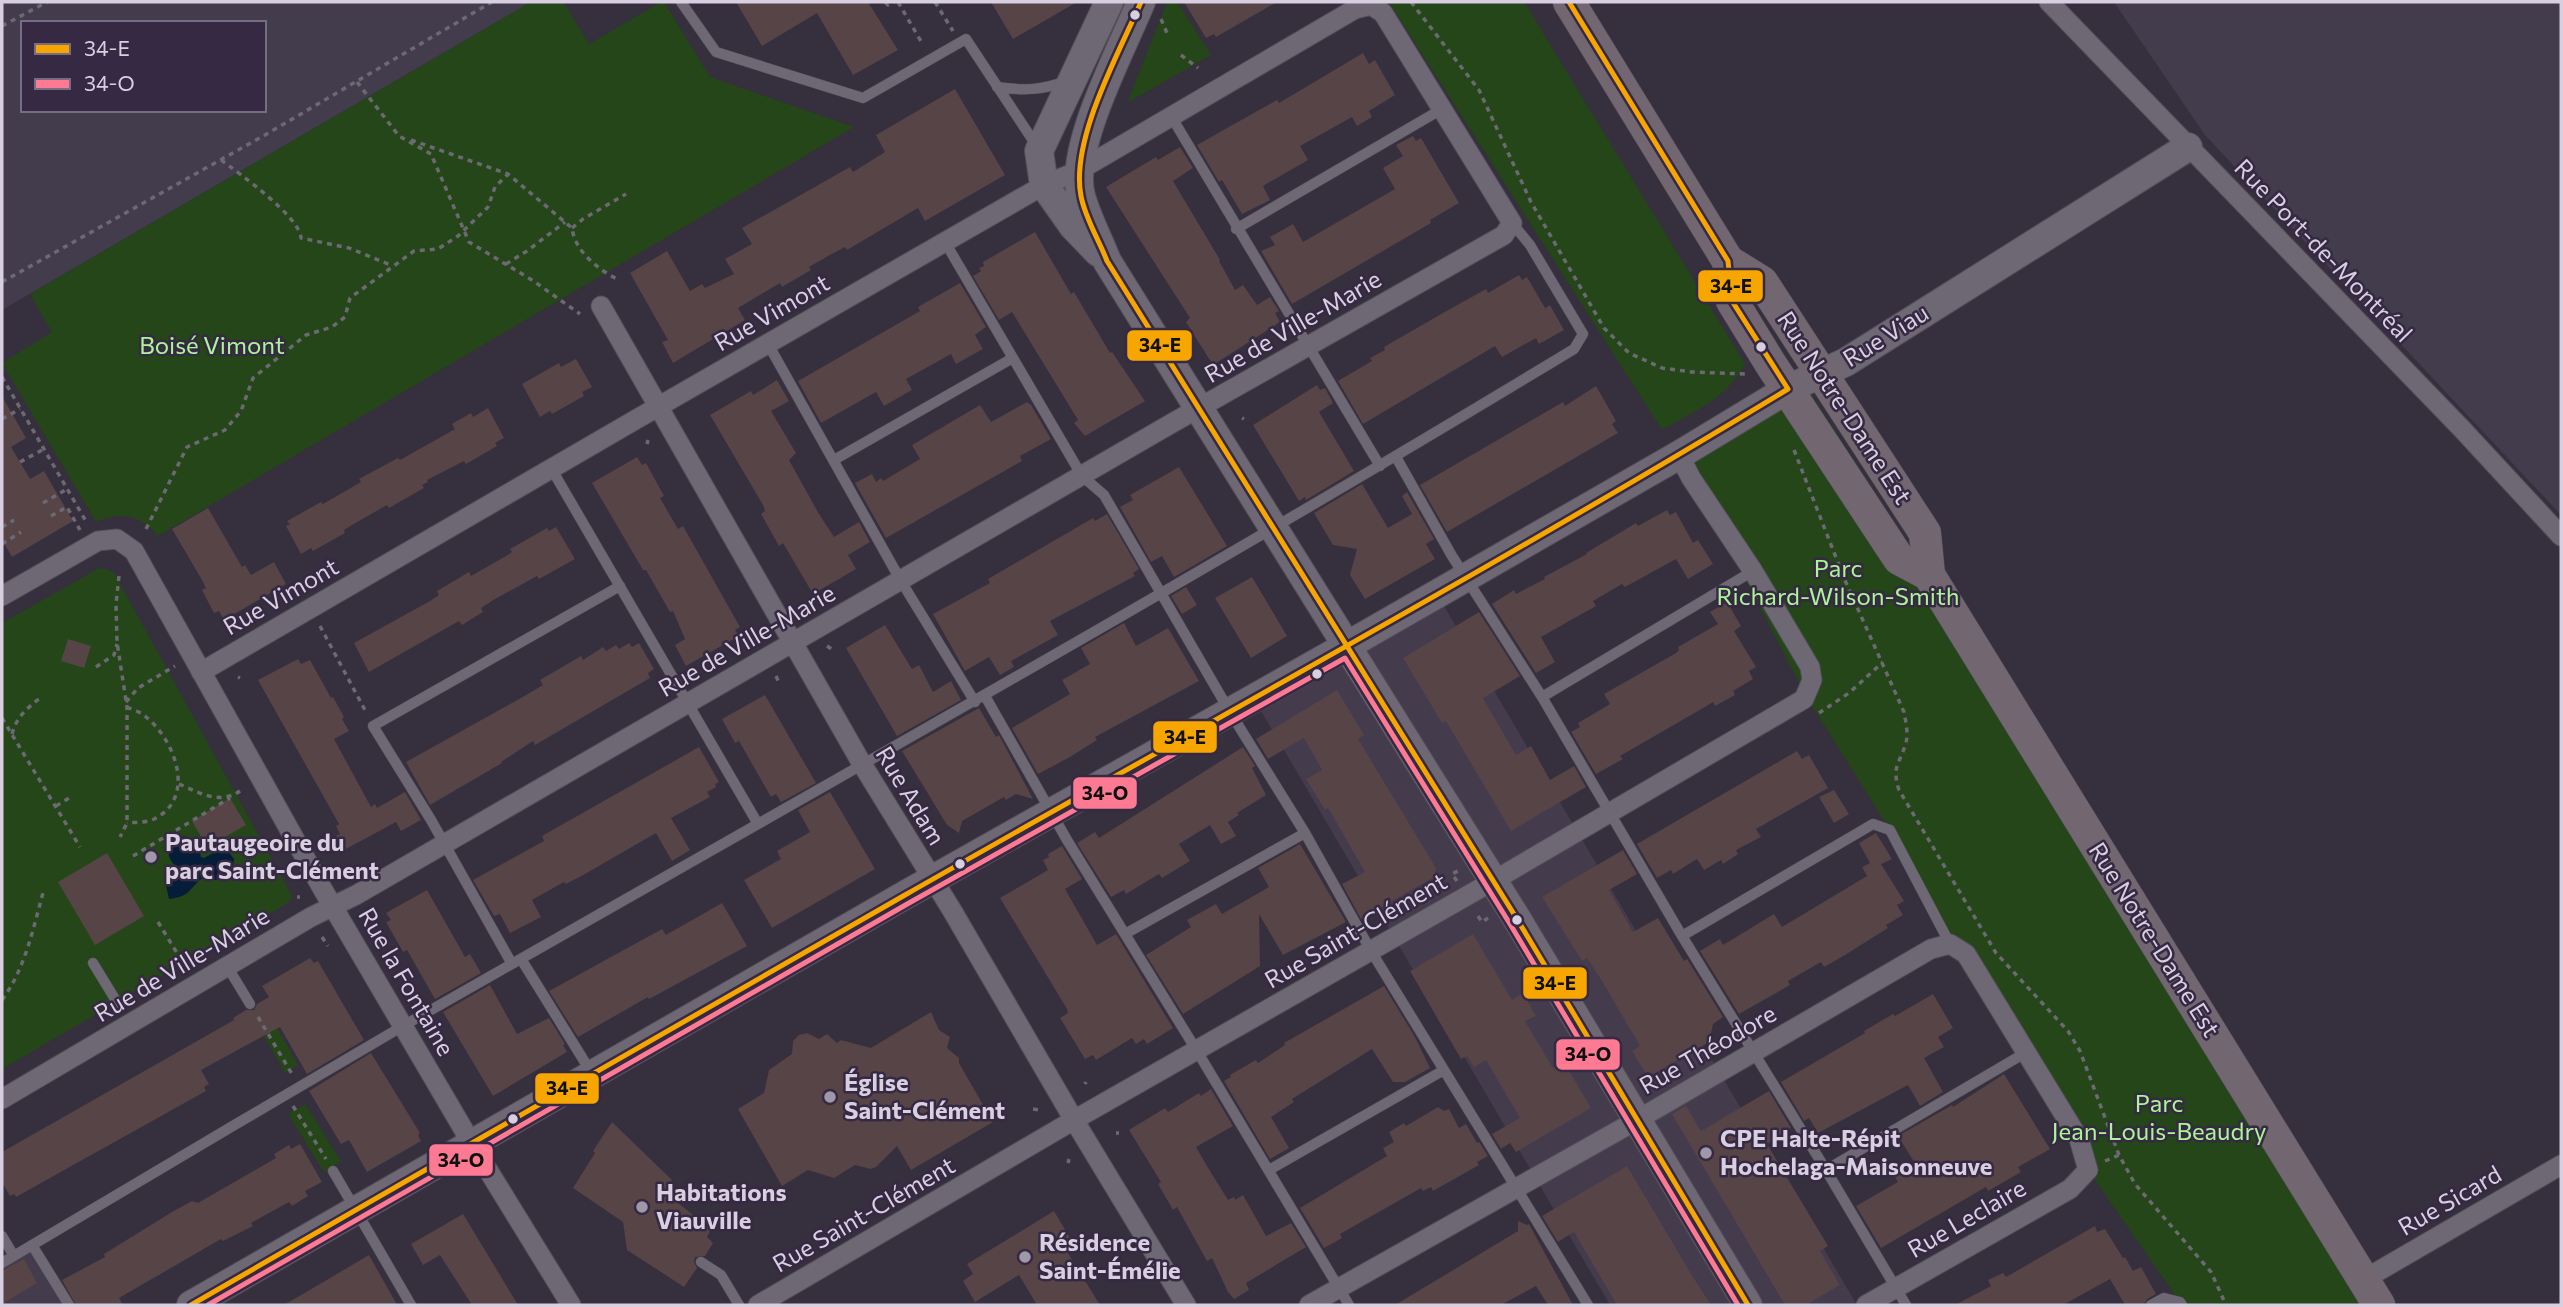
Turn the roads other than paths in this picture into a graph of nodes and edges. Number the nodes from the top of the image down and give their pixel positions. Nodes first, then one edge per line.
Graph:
1 (681, 2) edge
2 (1109, 2) edge
3 (1140, 2) edge
4 (1569, 2) edge
5 (2049, 2) edge
6 (1071, 80) junction
7 (998, 88) junction
8 (1442, 109) junction
9 (1171, 116) junction
10 (2188, 147) junction
11 (1039, 151) junction
12 (1078, 171) junction
13 (1045, 185) junction
14 (1513, 223) junction
15 (1236, 229) junction
16 (945, 242) junction
17 (1107, 261) junction
18 (1728, 261) junction
19 (601, 306) dead end
20 (768, 344) junction
21 (1308, 347) junction
22 (1011, 359) junction
23 (1820, 374) junction
24 (1788, 389) junction
25 (657, 407) junction
26 (1199, 409) junction
27 (1679, 455) junction
28 (1396, 457) junction
29 (834, 460) junction
30 (1380, 466) junction
31 (551, 468) junction
32 (1082, 476) junction
33 (1274, 528) junction
34 (2561, 536) edge
35 (1753, 571) junction
36 (1929, 575) junction
37 (1465, 578) junction
38 (901, 581) junction
39 (620, 586) junction
40 (1160, 594) junction
41 (2, 596) edge
42 (794, 643) junction
43 (1348, 646) junction
44 (201, 672) junction
45 (1542, 697) junction
46 (980, 699) junction
47 (689, 703) junction
48 (1230, 712) junction
49 (862, 764) junction
50 (1052, 812) junction
51 (1610, 812) junction
52 (758, 824) junction
53 (1305, 833) junction
54 (444, 843) junction
55 (933, 879) junction
56 (1493, 881) junction
57 (333, 906) junction
58 (1125, 934) junction
59 (1682, 936) junction
60 (1950, 944) junction
61 (1371, 951) junction
62 (517, 962) junction
63 (93, 963) dead end
64 (227, 966) junction
65 (118, 1004) dead end
66 (250, 1004) road end
67 (403, 1026) junction
68 (1197, 1051) junction
69 (1753, 1053) junction
70 (2025, 1053) junction
71 (1444, 1070) junction
72 (592, 1074) junction
73 (2, 1099) edge
74 (1074, 1120) junction
75 (1637, 1120) junction
76 (472, 1144) junction
77 (2561, 1165) edge
78 (1269, 1170) junction
79 (1826, 1170) junction
80 (333, 1171) road end
81 (1516, 1187) junction
82 (356, 1210) junction
83 (2, 1236) edge
84 (32, 1245) junction
85 (14, 1256) junction
86 (701, 1262) dead end
87 (2, 1263) edge
88 (1896, 1288) junction
89 (2371, 1293) edge
90 (1344, 1297) edge
91 (69, 1305) edge
92 (191, 1305) edge
93 (411, 1305) edge
94 (571, 1305) edge
95 (739, 1305) edge
96 (758, 1305) edge
97 (1186, 1305) edge
98 (1309, 1305) edge
99 (1588, 1305) edge
100 (1748, 1305) edge
101 (1866, 1305) edge
102 (1906, 1305) edge
103 (2151, 1305) edge
104 (2182, 1305) edge

1 - 7 lane
2 - 6 main road
3 - 12 main road
4 - 18 main road, Rue Notre-Dame Est
5 - 10 street, Rue Port-de-Montréal
6 - 7 lane
6 - 11 main road
7 - 11 lane
8 - 9 street, Rue Vimont
8 - 14 street
8 - 15 lane
9 - 12 street, Rue Vimont
9 - 15 lane
10 - 23 main road, Rue Viau
10 - 34 street, Rue Port-de-Montréal
11 - 13 main road
12 - 13 street, Rue Vimont
12 - 17 main road
13 - 16 street, Rue Vimont
13 - 17 main road
14 - 21 street, Rue de Ville-Marie
14 - 28 lane
15 - 21 lane
16 - 20 street, Rue Vimont
16 - 22 lane
17 - 26 main road
18 - 23 main road, Rue Notre-Dame Est
18 - 24 main road, Rue Notre-Dame Est
19 - 25 street, Rue Adam
20 - 25 street, Rue Vimont
20 - 29 lane
21 - 26 street, Rue de Ville-Marie
21 - 30 lane
22 - 29 lane
22 - 32 lane
23 - 24 main road, Rue Viau
23 - 36 main road, Rue Notre-Dame Est
24 - 27 main road, Rue Viau
24 - 36 main road, Rue Notre-Dame Est
25 - 31 street, Rue Vimont
25 - 42 street, Rue Adam
26 - 32 street, Rue de Ville-Marie
26 - 33 main road
27 - 35 street, Rue Saint-Clément
27 - 37 main road, Rue Viau
28 - 30 lane
28 - 37 lane
29 - 38 lane
30 - 33 lane
31 - 39 lane
31 - 44 street, Rue Vimont
32 - 38 street, Rue de Ville-Marie
32 - 40 lane
33 - 40 lane
33 - 43 main road
35 - 45 lane
35 - 51 street, Rue Saint-Clément
36 - 89 main road, Rue Notre-Dame Est
37 - 43 main road, Rue Viau
37 - 45 lane
38 - 42 street, Rue de Ville-Marie
38 - 46 lane
39 - 47 lane
39 - 54 lane
40 - 46 lane
40 - 48 lane
41 - 44 street, Rue la Fontaine
42 - 47 street, Rue de Ville-Marie
42 - 49 street, Rue Adam
43 - 48 main road, Rue Viau
43 - 56 main road
44 - 57 street, Rue la Fontaine
45 - 51 lane
46 - 49 lane
46 - 50 lane
47 - 52 lane
47 - 54 street, Rue de Ville-Marie
48 - 50 main road, Rue Viau
48 - 53 lane
49 - 52 lane
49 - 55 street, Rue Adam
50 - 55 main road, Rue Viau
50 - 58 lane
51 - 56 street, Rue Saint-Clément
51 - 59 lane
52 - 62 lane
53 - 58 lane
53 - 61 lane
54 - 57 street, Rue de Ville-Marie
54 - 62 lane
55 - 72 main road, Rue Viau
55 - 74 street, Rue Adam
56 - 61 street, Rue Saint-Clément
56 - 75 main road
57 - 64 street, Rue de Ville-Marie
57 - 67 street, Rue la Fontaine
58 - 68 lane
59 - 60 lane
59 - 69 lane
60 - 69 street, Rue Théodore
60 - 70 street
61 - 68 street, Rue Saint-Clément
61 - 71 lane
62 - 67 lane
62 - 72 lane
63 - 65 lane
64 - 66 lane
64 - 73 street, Rue de Ville-Marie
67 - 76 street, Rue la Fontaine
67 - 84 lane
68 - 74 street, Rue Saint-Clément
68 - 78 lane
69 - 75 street, Rue Théodore
69 - 79 lane
70 - 79 lane
70 - 88 street, Rue Leclaire
71 - 78 lane
71 - 81 lane
72 - 76 main road, Rue Viau
74 - 96 street, Rue Saint-Clément
74 - 97 street, Rue Adam
75 - 81 street, Rue Théodore
75 - 100 main road
76 - 82 main road, Rue Viau
76 - 94 street, Rue la Fontaine
77 - 89 street, Rue Sicard
78 - 90 lane
79 - 88 lane
80 - 82 lane
81 - 90 street, Rue Théodore
81 - 99 lane
82 - 92 main road, Rue Viau
82 - 93 lane
83 - 85 lane
84 - 85 lane
84 - 91 lane
85 - 87 lane
86 - 95 lane
88 - 101 street, Rue Leclaire
88 - 102 lane
90 - 98 street, Rue Théodore
103 - 104 lane

